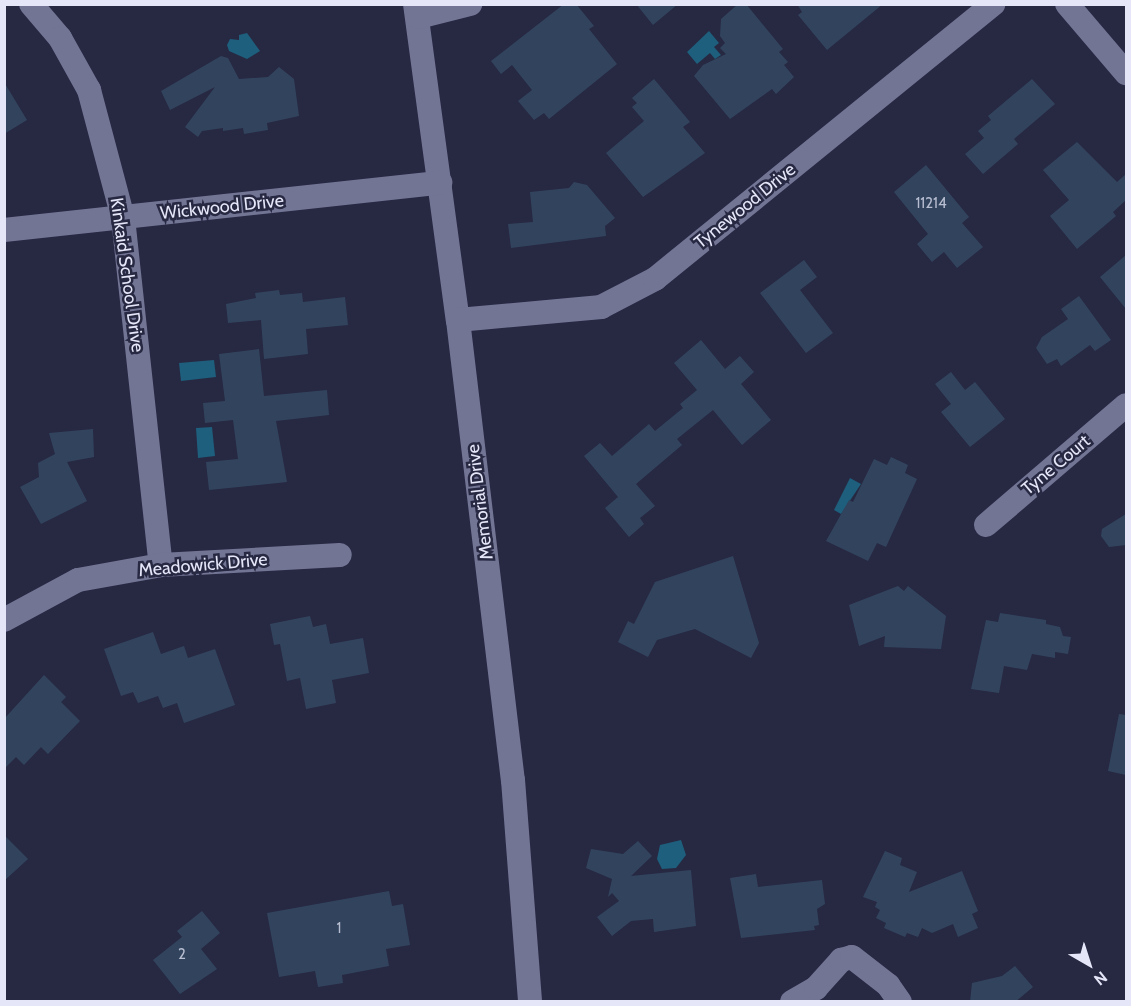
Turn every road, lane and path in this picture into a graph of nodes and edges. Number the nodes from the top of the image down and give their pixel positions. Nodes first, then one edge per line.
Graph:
1 (31, 4) edge
2 (470, 4) edge
3 (993, 4) edge
4 (1067, 4) edge
5 (417, 11) edge
6 (1126, 73) edge
7 (440, 183) junction
8 (123, 218) junction
9 (4, 230) edge
10 (458, 320) junction
11 (1126, 405) edge
12 (986, 525) dead end
13 (340, 555) dead end
14 (161, 565) junction
15 (4, 620) edge
16 (823, 995) edge
17 (530, 1002) edge
18 (792, 1002) edge
19 (900, 1002) edge

1 - 8 street, Kinkaid School Drive
2 - 5 street
3 - 10 street, Tynewood Drive
4 - 6 street
5 - 7 street, Memorial Drive
7 - 8 street, Wickwood Drive
7 - 10 street, Memorial Drive
8 - 9 street, Wickwood Drive
8 - 14 street, Kinkaid School Drive
10 - 17 street, Memorial Drive
11 - 12 street, Tyne Court
13 - 14 street, Meadowick Drive
14 - 15 street, Meadowick Drive
16 - 18 street
16 - 19 street

